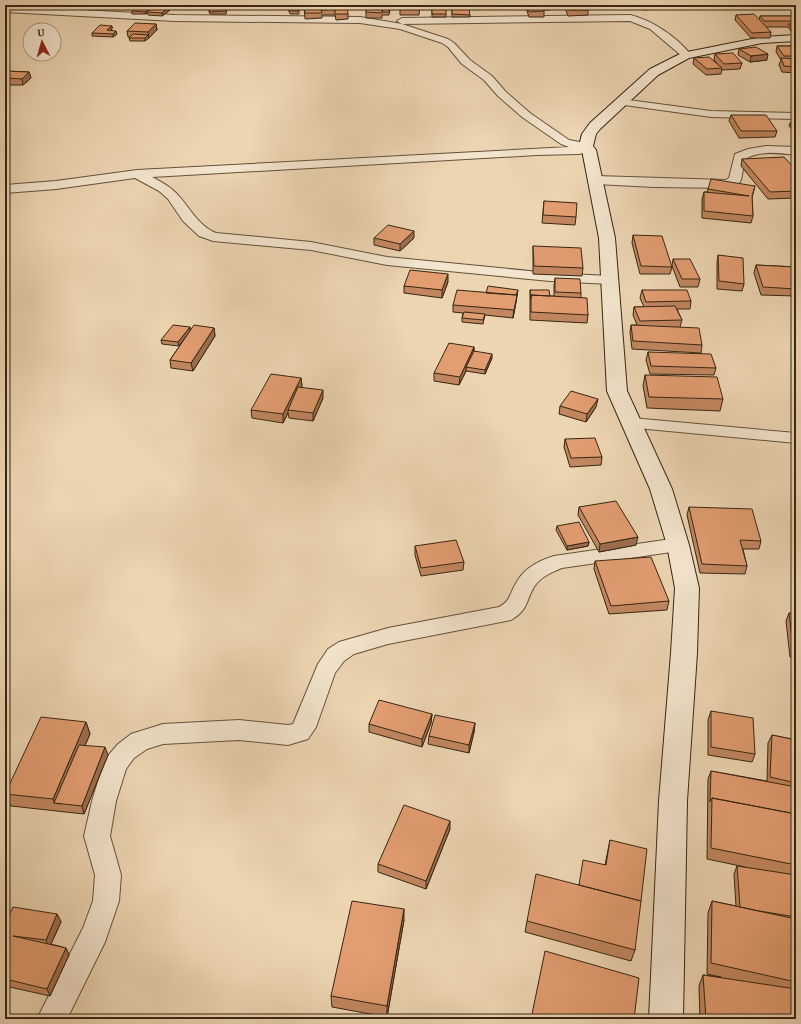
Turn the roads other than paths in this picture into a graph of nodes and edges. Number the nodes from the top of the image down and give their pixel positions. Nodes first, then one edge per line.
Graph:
1 (31, 7) edge
2 (5, 9) edge
3 (378, 22) junction
4 (796, 38) edge
5 (686, 55) junction
6 (621, 102) junction
7 (796, 116) edge
8 (587, 148) junction
9 (796, 151) edge
10 (137, 174) junction
11 (596, 180) junction
12 (5, 190) edge
13 (610, 280) junction
14 (632, 423) junction
15 (796, 438) edge
16 (678, 545) junction
17 (52, 1019) edge
18 (666, 1019) edge

1 - 2 street
1 - 3 street
3 - 5 street
3 - 8 street
4 - 5 street
5 - 6 street
6 - 7 street
6 - 8 street
8 - 10 street
8 - 11 street
9 - 11 street
10 - 12 street
10 - 13 street
11 - 13 street
13 - 14 street
14 - 15 street
14 - 16 street
16 - 17 street
16 - 18 street

